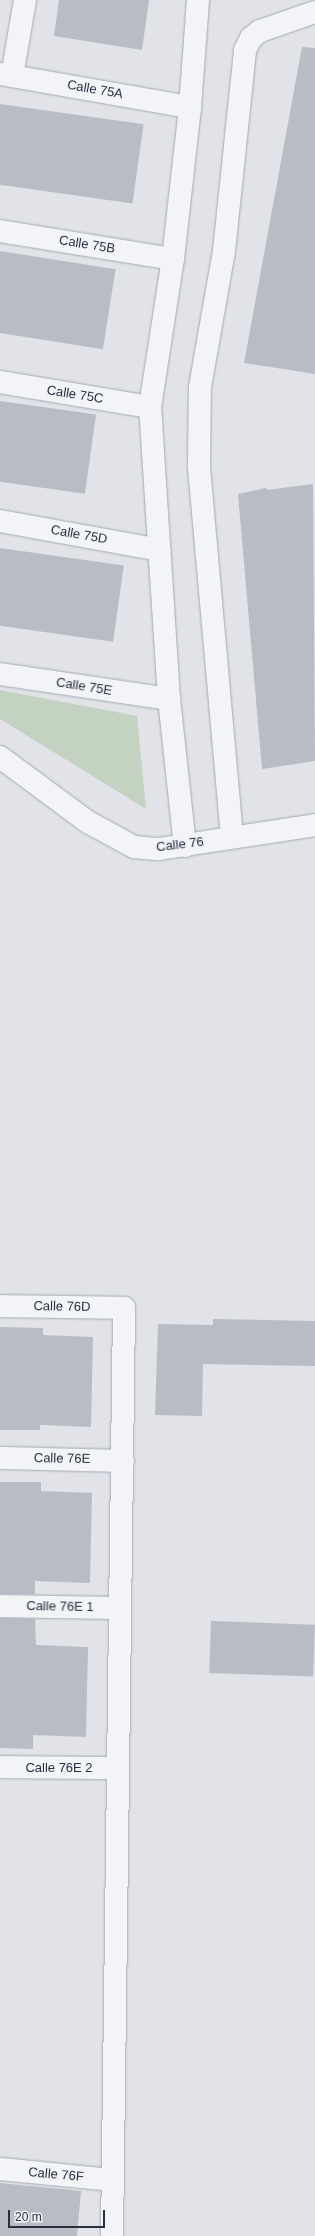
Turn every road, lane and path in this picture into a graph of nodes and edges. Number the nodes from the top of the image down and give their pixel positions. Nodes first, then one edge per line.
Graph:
1 (25, 0) edge
2 (198, 0) edge
3 (315, 12) edge
4 (6, 75) edge
5 (190, 107) junction
6 (0, 230) edge
7 (173, 259) junction
8 (0, 382) edge
9 (150, 407) junction
10 (0, 520) edge
11 (159, 550) junction
12 (0, 674) edge
13 (169, 699) junction
14 (0, 757) edge
15 (315, 825) edge
16 (232, 838) junction
17 (185, 846) junction
18 (0, 1306) edge
19 (0, 1458) edge
20 (123, 1461) junction
21 (0, 1606) edge
22 (120, 1608) junction
23 (0, 1767) edge
24 (118, 1768) junction
25 (0, 2170) edge
26 (112, 2180) junction
27 (112, 2236) edge

1 - 4 street
2 - 5 street
3 - 16 street
4 - 5 street, Calle 75A
5 - 7 street
6 - 7 street, Calle 75B
7 - 9 street
8 - 9 street, Calle 75C
9 - 11 street
10 - 11 street, Calle 75D
11 - 13 street
12 - 13 street, Calle 75E
13 - 17 street
14 - 17 street, Calle 76
15 - 16 street, Calle 76
16 - 17 street, Calle 76
18 - 20 street, Calle 76D
19 - 20 street, Calle 76E
20 - 22 street
21 - 22 street, Calle 76E 1
22 - 24 street
23 - 24 street, Calle 76E 2
24 - 26 street
25 - 26 street, Calle 76F
26 - 27 street

